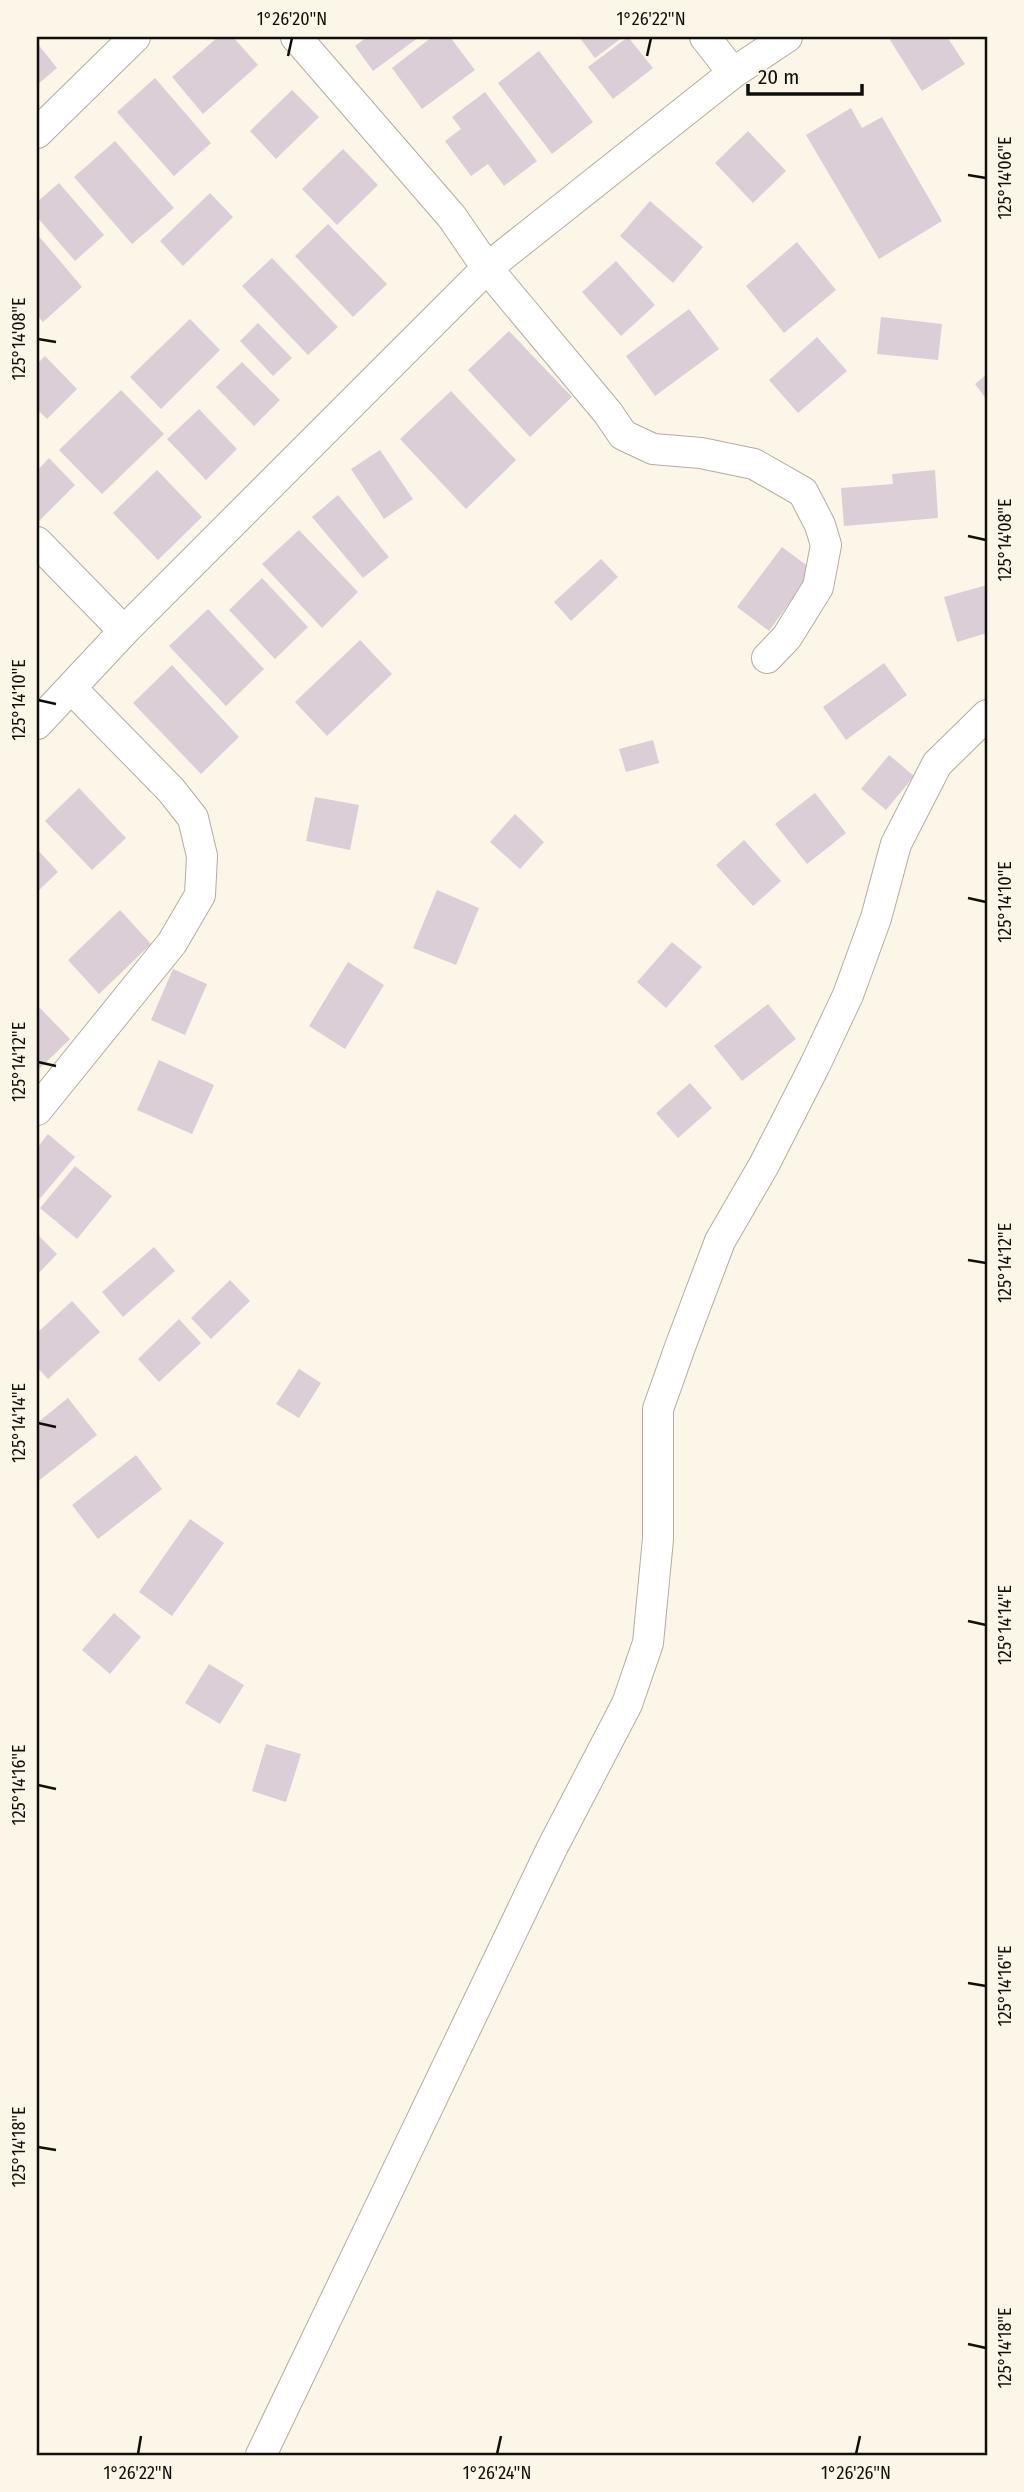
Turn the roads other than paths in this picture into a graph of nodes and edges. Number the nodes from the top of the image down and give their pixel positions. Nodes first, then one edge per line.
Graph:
1 (135, 37) edge
2 (296, 37) edge
3 (705, 37) edge
4 (788, 37) edge
5 (733, 73) junction
6 (37, 133) edge
7 (487, 268) junction
8 (37, 542) edge
9 (124, 631) junction
10 (767, 658) dead end
11 (71, 688) junction
12 (987, 715) edge
13 (37, 724) edge
14 (37, 1110) edge
15 (261, 2455) edge

1 - 6 street
2 - 7 street
3 - 5 street
4 - 5 street
5 - 7 street
7 - 9 street
7 - 10 street
8 - 9 street
9 - 11 street
11 - 13 street
11 - 14 street
12 - 15 street

